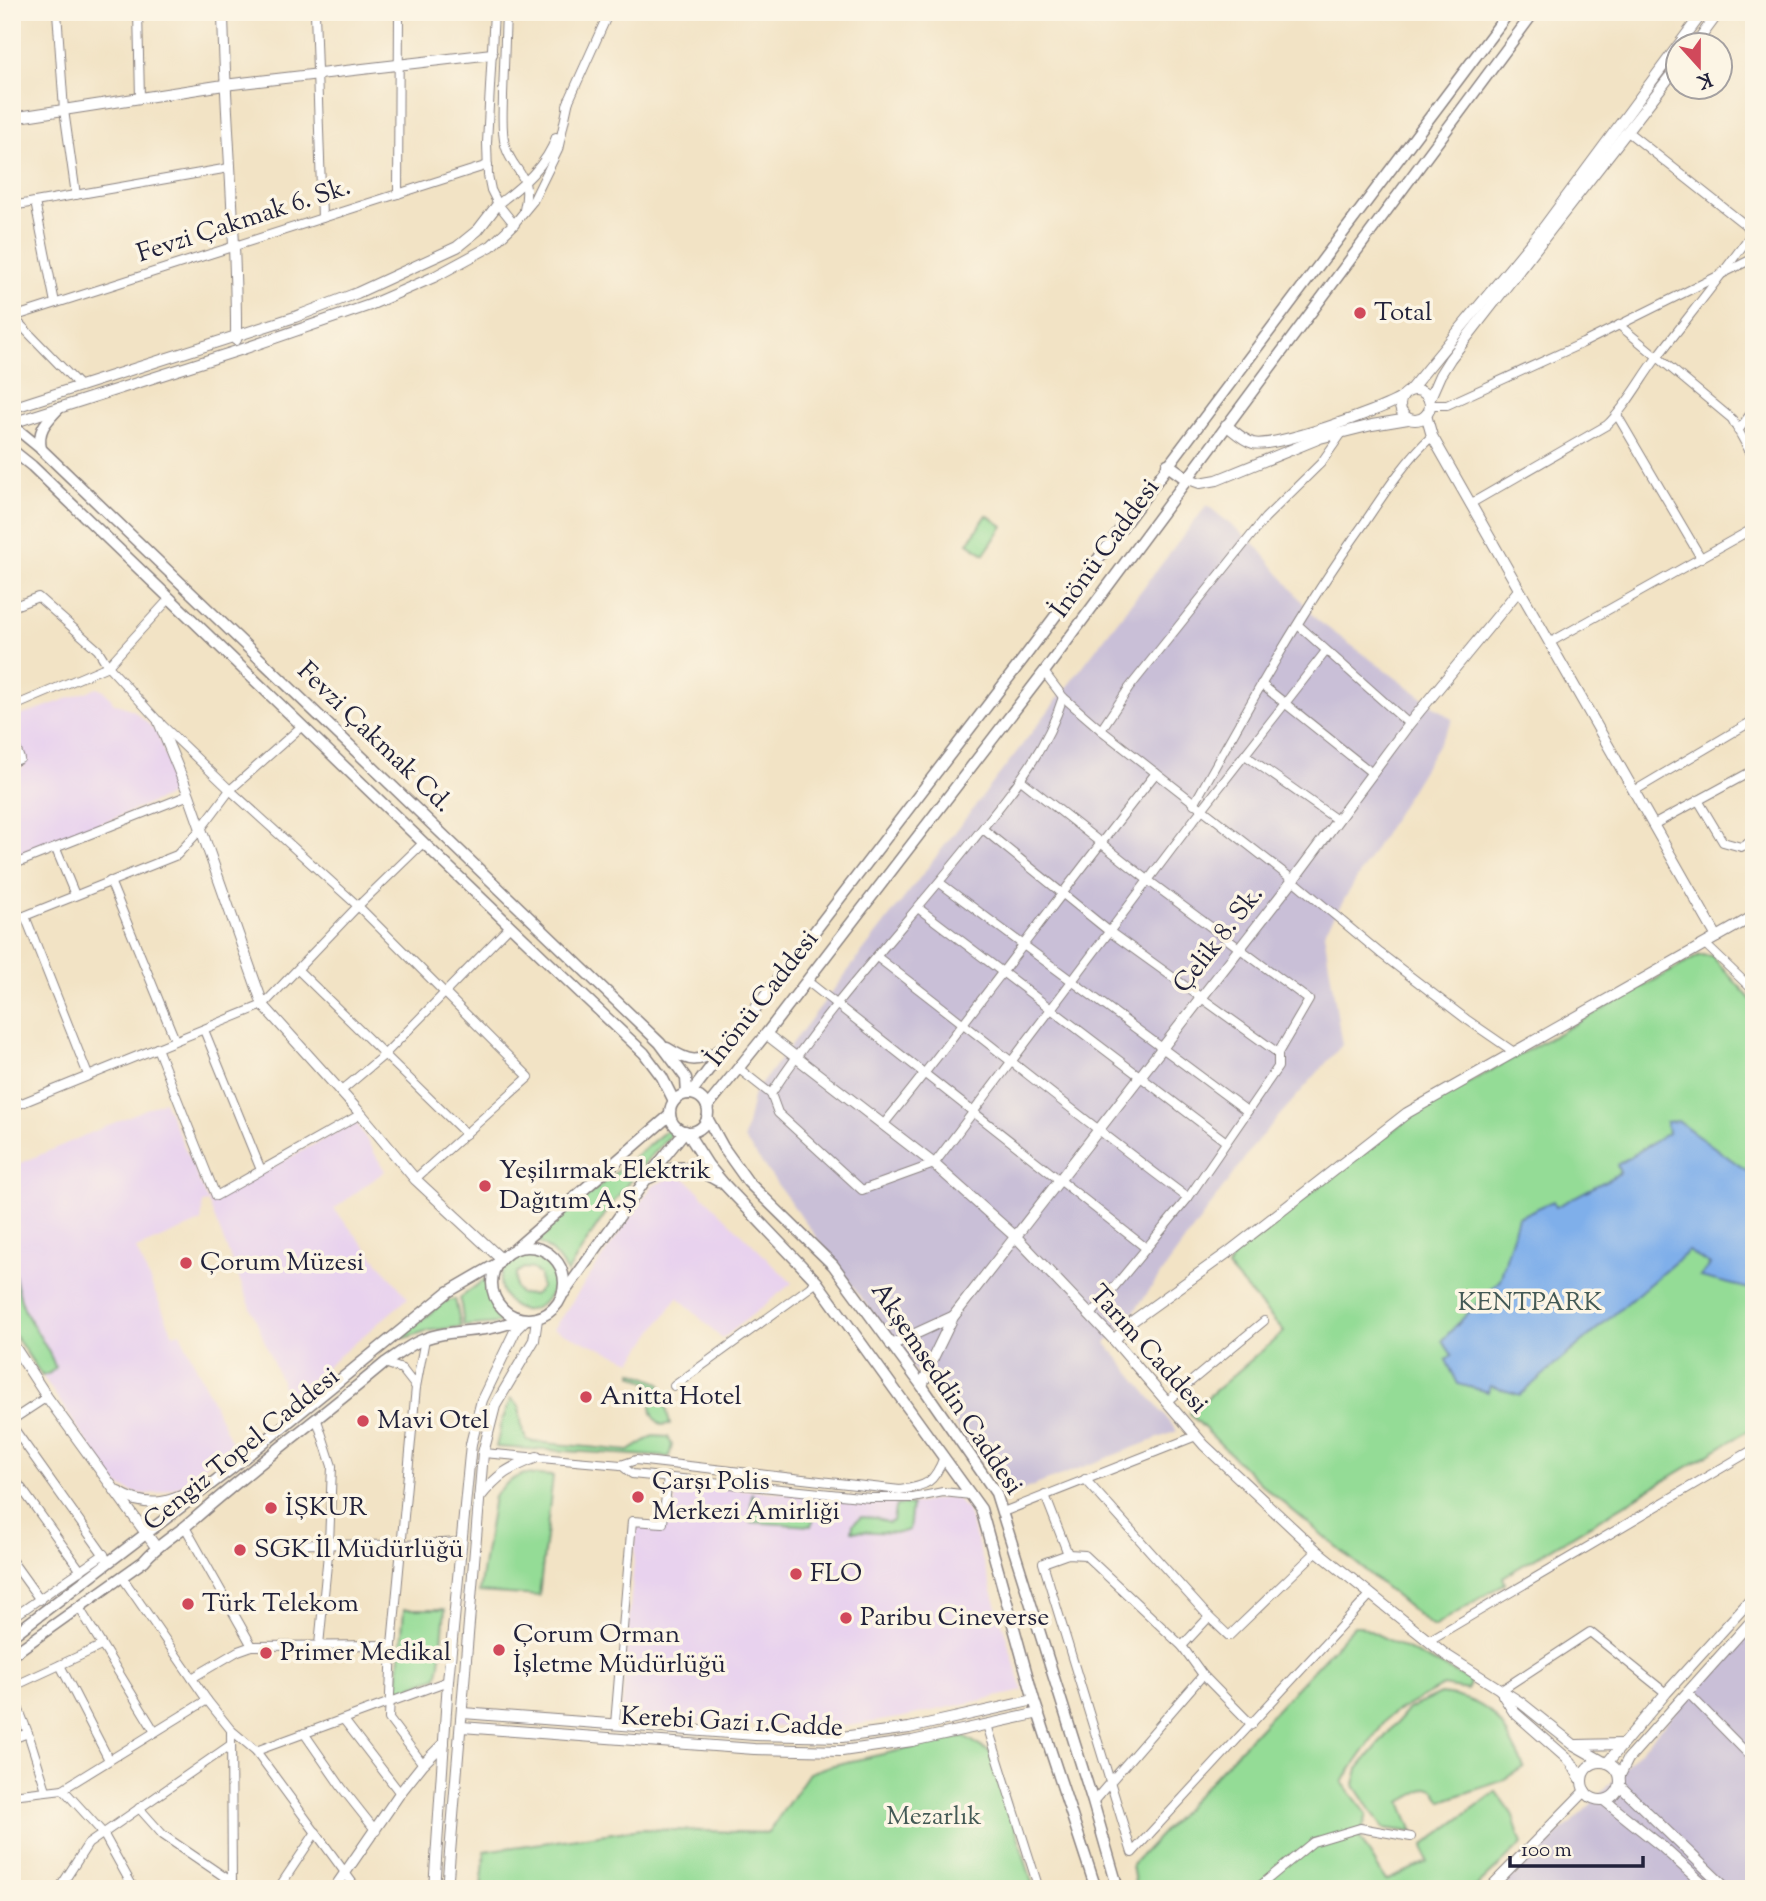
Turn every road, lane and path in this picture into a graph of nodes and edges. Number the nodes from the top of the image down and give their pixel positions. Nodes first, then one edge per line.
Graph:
1 (57, 12) edge
2 (138, 12) edge
3 (223, 12) edge
4 (315, 12) edge
5 (399, 12) edge
6 (494, 12) edge
7 (506, 12) edge
8 (609, 12) edge
9 (1509, 12) edge
10 (1534, 12) edge
11 (1703, 12) edge
12 (1719, 12) edge
13 (1704, 32) edge
14 (492, 54) junction
15 (399, 63) junction
16 (318, 74) junction
17 (1664, 84) edge
18 (224, 85) junction
19 (140, 98) junction
20 (569, 100) junction
21 (64, 110) junction
22 (12, 118) edge
23 (1628, 132) junction
24 (488, 165) junction
25 (229, 167) junction
26 (526, 181) junction
27 (398, 194) junction
28 (76, 195) junction
29 (35, 202) junction
30 (498, 204) junction
31 (12, 206) edge
32 (523, 213) junction
33 (322, 218) junction
34 (514, 224) junction
35 (1753, 230) edge
36 (234, 246) junction
37 (1754, 258) edge
38 (1724, 272) junction
39 (55, 303) junction
40 (13, 316) edge
41 (1619, 325) junction
42 (236, 335) junction
43 (236, 351) junction
44 (1657, 357) junction
45 (80, 386) junction
46 (1405, 395) junction
47 (1428, 407) junction
48 (12, 408) edge
49 (59, 408) junction
50 (1754, 409) edge
51 (1617, 415) junction
52 (1410, 419) junction
53 (12, 424) edge
54 (1226, 425) junction
55 (1738, 431) junction
56 (1342, 433) junction
57 (1432, 436) junction
58 (41, 449) junction
59 (12, 450) edge
60 (1754, 459) edge
61 (1168, 465) junction
62 (1186, 478) junction
63 (1470, 504) junction
64 (1754, 528) edge
65 (1701, 558) junction
66 (1519, 590) junction
67 (170, 598) junction
68 (12, 607) edge
69 (1298, 625) junction
70 (1549, 642) junction
71 (1326, 651) junction
72 (108, 666) junction
73 (1044, 672) junction
74 (1261, 684) junction
75 (1062, 697) junction
76 (1286, 703) junction
77 (12, 707) edge
78 (159, 722) junction
79 (1409, 723) junction
80 (1752, 724) edge
81 (302, 726) junction
82 (1101, 730) junction
83 (12, 737) edge
84 (1245, 755) junction
85 (12, 762) edge
86 (1754, 769) edge
87 (1156, 773) junction
88 (1372, 773) junction
89 (1021, 780) junction
90 (230, 790) junction
91 (1633, 791) junction
92 (189, 795) junction
93 (1698, 800) junction
94 (1194, 804) junction
95 (1202, 810) junction
96 (1337, 820) junction
97 (1653, 825) junction
98 (982, 829) junction
99 (200, 830) junction
100 (1754, 840) edge
101 (423, 843) junction
102 (1100, 843) junction
103 (56, 849) junction
104 (12, 865) edge
105 (1293, 880) junction
106 (110, 881) junction
107 (1149, 881) junction
108 (940, 883) junction
109 (1062, 893) junction
110 (75, 895) junction
111 (358, 906) junction
112 (918, 908) junction
113 (25, 916) junction
114 (1754, 916) edge
115 (12, 921) edge
116 (510, 926) junction
117 (1110, 932) junction
118 (1717, 937) junction
119 (1705, 944) junction
120 (1024, 945) junction
121 (1240, 948) junction
122 (877, 957) junction
123 (298, 971) junction
124 (1003, 973) junction
125 (807, 981) junction
126 (1073, 981) junction
127 (1754, 991) edge
128 (444, 993) junction
129 (1200, 999) junction
130 (837, 1004) junction
131 (263, 1005) junction
132 (1051, 1010) junction
133 (964, 1024) junction
134 (204, 1030) junction
135 (766, 1034) junction
136 (175, 1040) junction
137 (660, 1043) junction
138 (1163, 1047) junction
139 (157, 1048) junction
140 (725, 1048) junction
141 (1514, 1052) junction
142 (1278, 1054) junction
143 (384, 1055) junction
144 (796, 1056) junction
145 (1013, 1061) junction
146 (738, 1068) junction
147 (924, 1074) junction
148 (88, 1075) junction
149 (1139, 1078) junction
150 (340, 1091) junction
151 (688, 1094) junction
152 (771, 1094) junction
153 (674, 1101) junction
154 (12, 1107) edge
155 (1247, 1111) junction
156 (707, 1112) junction
157 (974, 1112) junction
158 (361, 1114) junction
159 (670, 1115) junction
160 (883, 1125) junction
161 (1098, 1131) junction
162 (686, 1132) junction
163 (467, 1134) junction
164 (1225, 1142) junction
165 (934, 1164) junction
166 (261, 1170) junction
167 (415, 1179) junction
168 (644, 1181) junction
169 (1059, 1181) junction
170 (723, 1184) junction
171 (1188, 1198) junction
172 (1016, 1237) junction
173 (1146, 1248) junction
174 (514, 1250) junction
175 (499, 1261) junction
176 (817, 1282) junction
177 (563, 1295) junction
178 (1091, 1315) junction
179 (953, 1317) junction
180 (522, 1319) junction
181 (537, 1319) junction
182 (1264, 1321) dead end
183 (425, 1339) junction
184 (1114, 1340) junction
185 (12, 1343) edge
186 (891, 1345) junction
187 (385, 1363) junction
188 (674, 1386) dead end
189 (922, 1386) junction
190 (416, 1387) junction
191 (47, 1397) junction
192 (1166, 1402) junction
193 (12, 1420) edge
194 (317, 1420) junction
195 (12, 1426) edge
196 (1196, 1436) junction
197 (1754, 1449) edge
198 (483, 1453) junction
199 (537, 1457) junction
200 (944, 1457) junction
201 (621, 1465) junction
202 (232, 1468) junction
203 (12, 1475) edge
204 (668, 1477) junction
205 (1086, 1479) junction
206 (114, 1489) junction
207 (971, 1495) junction
208 (1045, 1495) junction
209 (479, 1498) junction
210 (1003, 1512) junction
211 (185, 1527) junction
212 (147, 1533) junction
213 (461, 1542) junction
214 (289, 1544) dead end
215 (329, 1544) junction
216 (402, 1545) junction
217 (156, 1547) junction
218 (1317, 1551) junction
219 (1068, 1554) junction
220 (106, 1557) junction
221 (12, 1561) edge
222 (81, 1571) junction
223 (122, 1577) junction
224 (1370, 1595) junction
225 (1754, 1596) edge
226 (40, 1600) junction
227 (79, 1609) junction
228 (1209, 1617) junction
229 (12, 1618) edge
230 (1754, 1618) edge
231 (12, 1636) edge
232 (1428, 1641) junction
233 (319, 1644) junction
234 (393, 1645) junction
235 (101, 1646) junction
236 (252, 1646) junction
237 (1182, 1646) junction
238 (12, 1655) edge
239 (60, 1665) junction
240 (1203, 1675) junction
241 (192, 1678) junction
242 (448, 1681) junction
243 (12, 1690) edge
244 (1500, 1691) junction
245 (1687, 1692) junction
246 (1666, 1693) junction
247 (207, 1700) junction
248 (1034, 1700) junction
249 (390, 1703) junction
250 (1649, 1712) junction
251 (463, 1713) junction
252 (1039, 1713) junction
253 (345, 1720) junction
254 (1661, 1722) junction
255 (615, 1724) junction
256 (987, 1724) junction
257 (1252, 1725) junction
258 (462, 1727) junction
259 (231, 1730) junction
260 (155, 1732) junction
261 (28, 1733) junction
262 (304, 1733) junction
263 (613, 1738) junction
264 (12, 1739) edge
265 (444, 1743) junction
266 (1622, 1744) junction
267 (1574, 1745) junction
268 (229, 1746) junction
269 (256, 1751) junction
270 (109, 1760) junction
271 (1754, 1760) edge
272 (1605, 1762) junction
273 (424, 1764) junction
274 (1620, 1781) junction
275 (1110, 1782) junction
276 (1583, 1786) junction
277 (63, 1789) junction
278 (46, 1790) junction
279 (400, 1793) junction
280 (12, 1795) edge
281 (1604, 1800) junction
282 (1093, 1802) junction
283 (139, 1808) junction
284 (376, 1831) junction
285 (316, 1832) junction
286 (103, 1833) junction
287 (1410, 1837) dead end
288 (346, 1872) junction
289 (12, 1880) edge
290 (232, 1885) edge
291 (20, 1889) edge
292 (59, 1889) edge
293 (134, 1889) edge
294 (278, 1889) edge
295 (334, 1889) edge
296 (357, 1889) edge
297 (434, 1889) edge
298 (447, 1889) edge
299 (1040, 1889) edge
300 (1096, 1889) edge
301 (1118, 1889) edge
302 (1256, 1889) edge
303 (1489, 1889) edge
304 (1709, 1889) edge
305 (1727, 1889) edge

1 - 21 street
2 - 19 street
3 - 18 street
4 - 16 street
5 - 15 street
6 - 14 street
7 - 26 street
8 - 20 street
9 - 61 main road, İnönü Caddesi
10 - 54 main road, İnönü Caddesi
11 - 46 street
12 - 13 street
14 - 15 street
14 - 24 street
15 - 16 street
15 - 27 street
16 - 18 street
16 - 33 street
17 - 23 street
18 - 19 street
18 - 25 street
19 - 21 street
20 - 26 street
20 - 32 street
21 - 22 street
21 - 28 street
23 - 35 street
23 - 47 street
24 - 27 street, Fevzi Çakmak 6. Sk.
24 - 30 street
25 - 28 street
25 - 36 street
26 - 30 street
26 - 32 street
27 - 33 street, Fevzi Çakmak 6. Sk.
28 - 29 street
29 - 31 street
29 - 39 street
30 - 34 street
30 - 42 street
32 - 34 street
33 - 36 street, Fevzi Çakmak 6. Sk.
34 - 43 street
35 - 38 street
36 - 39 street, Fevzi Çakmak 6. Sk.
36 - 42 street
37 - 38 street
38 - 41 street
38 - 44 street
39 - 40 street, Fevzi Çakmak 6. Sk.
40 - 45 street
41 - 44 street
41 - 47 street
42 - 43 street
42 - 45 street
43 - 49 street
44 - 51 street
44 - 55 street
45 - 48 street
46 - 47 street
46 - 52 street
46 - 54 street
47 - 52 street
47 - 57 street
49 - 53 street
49 - 58 main road
50 - 55 street
51 - 63 street
51 - 65 street
52 - 56 street
52 - 57 street
53 - 58 main road, Fevzi Çakmak Cd.
54 - 62 main road, İnönü Caddesi
55 - 60 street
56 - 62 street
56 - 82 street
57 - 63 street
57 - 69 street
58 - 137 main road, Fevzi Çakmak Cd.
59 - 67 main road, Fevzi Çakmak Cd.
61 - 62 main road
61 - 140 main road, İnönü Caddesi
62 - 73 main road, İnönü Caddesi
63 - 66 street
64 - 65 street
65 - 70 street
66 - 70 street
66 - 79 street, Çelik 8. Sk.
67 - 72 street
67 - 81 main road, Fevzi Çakmak Cd.
68 - 72 street
69 - 71 street
69 - 74 street
70 - 91 street
71 - 76 street
71 - 79 street
72 - 77 street
72 - 78 street
73 - 75 street
73 - 125 main road, İnönü Caddesi
74 - 76 street
74 - 94 street
75 - 82 street
75 - 89 street
76 - 84 street
76 - 88 street
78 - 90 street
78 - 92 street
79 - 88 street, Çelik 8. Sk.
80 - 91 street
81 - 90 street
81 - 101 main road, Fevzi Çakmak Cd.
82 - 87 street
83 - 85 street
84 - 95 street
84 - 96 street
86 - 93 street
87 - 94 street
87 - 102 street
88 - 96 street, Çelik 8. Sk.
89 - 98 street
89 - 102 street
90 - 99 street
90 - 111 street
91 - 97 street
92 - 99 street
92 - 103 street
93 - 97 street
93 - 100 street
94 - 95 street
95 - 105 street
95 - 107 street
96 - 105 street, Çelik 8. Sk.
97 - 118 street
98 - 108 street
98 - 109 street
99 - 106 street
99 - 131 street
101 - 111 street
101 - 116 main road, Fevzi Çakmak Cd.
102 - 107 street
102 - 109 street
103 - 104 street
103 - 110 street
105 - 121 street, Çelik 8. Sk.
105 - 141 street
106 - 110 street
106 - 136 street
107 - 117 street
107 - 121 street
108 - 112 street
108 - 120 street
109 - 117 street
109 - 120 street
110 - 113 street
111 - 123 street
111 - 128 street
112 - 122 street
112 - 124 street
113 - 115 street
113 - 148 street
114 - 118 street
116 - 128 street
116 - 153 main road, Fevzi Çakmak Cd.
117 - 126 street
117 - 129 street
118 - 119 street
119 - 127 street
119 - 141 street
120 - 124 street
120 - 126 street
121 - 129 street, Çelik 8. Sk.
121 - 142 street
122 - 130 street
122 - 133 street
123 - 131 street
123 - 143 street
124 - 132 street
124 - 133 street
125 - 130 street
125 - 135 main road, İnönü Caddesi
126 - 132 street
126 - 138 street
128 - 143 street
128 - 163 street
129 - 138 street, Çelik 8. Sk.
129 - 142 street
130 - 144 street
130 - 147 street
131 - 134 street
131 - 150 street
132 - 145 street
132 - 149 street
133 - 145 street
133 - 147 street
134 - 136 street
134 - 166 street
135 - 144 street, Tarım Caddesi
135 - 146 main road, İnönü Caddesi
136 - 139 street
137 - 140 main road
137 - 151 main road, Fevzi Çakmak Cd.
138 - 149 street, Çelik 8. Sk.
138 - 155 street
139 - 148 street
139 - 166 street
140 - 151 main road, İnönü Caddesi
141 - 184 street
142 - 155 street
143 - 150 street
143 - 163 street
144 - 152 street
144 - 160 street, Tarım Caddesi
145 - 157 street
145 - 161 street
146 - 152 street
146 - 156 main road, İnönü Caddesi
147 - 157 street
147 - 160 street
148 - 154 street
149 - 161 street, Çelik 8. Sk.
149 - 164 street
150 - 158 street
151 - 153 main road
151 - 156 main road
152 - 165 street
153 - 159 main road
155 - 164 street
156 - 162 main road
156 - 186 main road, Akşemseddin Caddesi
157 - 165 street
157 - 169 street
158 - 166 street
158 - 167 street
159 - 162 main road
159 - 174 main road
160 - 165 street, Tarım Caddesi
161 - 169 street, Çelik 8. Sk.
161 - 171 street
162 - 168 main road
162 - 170 main road, Akşemseddin Caddesi
163 - 167 street
164 - 171 street
165 - 172 street, Tarım Caddesi
167 - 175 street
168 - 170 main road
168 - 177 main road
169 - 172 street, Çelik 8. Sk.
169 - 173 street
170 - 176 main road, Akşemseddin Caddesi
171 - 173 street
172 - 178 street, Tarım Caddesi
172 - 179 street, Çelik 8. Sk.
173 - 178 street
174 - 175 main road
174 - 177 main road
175 - 180 main road
175 - 202 main road, Cengiz Topel Caddesi
176 - 188 street
176 - 200 main road, Akşemseddin Caddesi
177 - 181 main road
178 - 184 street, Tarım Caddesi
179 - 186 street
179 - 189 street, Çelik 8. Sk.
180 - 181 main road
180 - 183 main road, Cengiz Topel Caddesi
180 - 213 street
181 - 198 street
182 - 192 street
183 - 187 main road, Cengiz Topel Caddesi
183 - 190 street
184 - 192 street, Tarım Caddesi
185 - 191 street
186 - 189 main road, Akşemseddin Caddesi
187 - 190 street
187 - 194 main road, Cengiz Topel Caddesi
189 - 210 main road, Akşemseddin Caddesi
190 - 216 street
191 - 193 street
191 - 206 street
192 - 196 street, Tarım Caddesi
194 - 211 main road, Cengiz Topel Caddesi
194 - 215 street
195 - 220 street
196 - 205 street
196 - 218 street, Tarım Caddesi
197 - 232 street
198 - 199 street
198 - 209 street
199 - 201 street
199 - 209 street
200 - 201 street
200 - 207 main road, Akşemseddin Caddesi
201 - 204 street
202 - 206 street
202 - 212 main road, Cengiz Topel Caddesi
203 - 222 street
204 - 207 street
204 - 255 street
205 - 208 street
205 - 228 street
206 - 212 street
207 - 248 main road, Akşemseddin Caddesi
208 - 210 street
208 - 219 street
209 - 251 street
210 - 282 main road, Akşemseddin Caddesi
211 - 217 main road, Cengiz Topel Caddesi
211 - 236 street
212 - 217 street
212 - 220 main road, Cengiz Topel Caddesi
213 - 216 street
213 - 242 street
214 - 215 street
215 - 216 street
215 - 233 street
216 - 234 street
217 - 223 main road, Cengiz Topel Caddesi
218 - 224 street, Tarım Caddesi
218 - 228 street
219 - 237 street
219 - 275 street
220 - 222 street
220 - 223 main road
220 - 231 main road, Cengiz Topel Caddesi
221 - 226 street
222 - 226 street
223 - 227 main road, Cengiz Topel Caddesi
223 - 241 street
224 - 232 street, Tarım Caddesi
224 - 257 street
225 - 246 street
226 - 229 street
227 - 235 street
227 - 238 main road, Cengiz Topel Caddesi
228 - 237 street
230 - 245 street
232 - 244 street, Tarım Caddesi
233 - 234 street
233 - 236 street
234 - 249 street
235 - 239 street
235 - 260 street
236 - 241 street
237 - 240 street
239 - 243 street
239 - 270 street
240 - 257 street
240 - 275 street
241 - 247 street
242 - 249 street
242 - 265 street
243 - 261 street
244 - 246 street
244 - 267 street, Tarım Caddesi
244 - 276 street, Tarım Caddesi
245 - 254 street
245 - 271 street
246 - 250 street
247 - 259 street
247 - 260 street
248 - 252 main road, Akşemseddin Caddesi
248 - 255 street, Kerebi Gazi 1.Cadde
249 - 253 street
249 - 273 street
250 - 254 street
250 - 266 street
251 - 255 street, Kerebi Gazi 1.Cadde
251 - 258 street
252 - 256 street, Kerebi Gazi 1.Cadde
252 - 300 main road, Akşemseddin Caddesi
253 - 262 street
253 - 279 street
254 - 274 street
255 - 263 street
256 - 263 street, Kerebi Gazi 1.Cadde
256 - 299 street
257 - 275 street
258 - 263 street, Kerebi Gazi 1.Cadde
258 - 298 street
259 - 268 street
259 - 269 street
260 - 270 street
261 - 264 street
261 - 278 street
262 - 269 street
262 - 284 street
265 - 273 street
265 - 297 street
266 - 267 street
266 - 272 street
267 - 272 street, Tarım Caddesi
268 - 283 street
268 - 290 street
269 - 285 street
270 - 277 street
272 - 274 street
272 - 276 street
273 - 279 street
274 - 281 street
274 - 305 street
275 - 282 street
276 - 281 street
276 - 303 street
277 - 278 street
277 - 286 street
278 - 280 street
279 - 284 street
281 - 304 street
282 - 301 main road, Akşemseddin Caddesi
283 - 286 street
283 - 290 street
284 - 288 street
285 - 288 street
285 - 294 street
286 - 292 street
286 - 293 street
287 - 302 street
288 - 295 street
288 - 296 street
289 - 291 street

